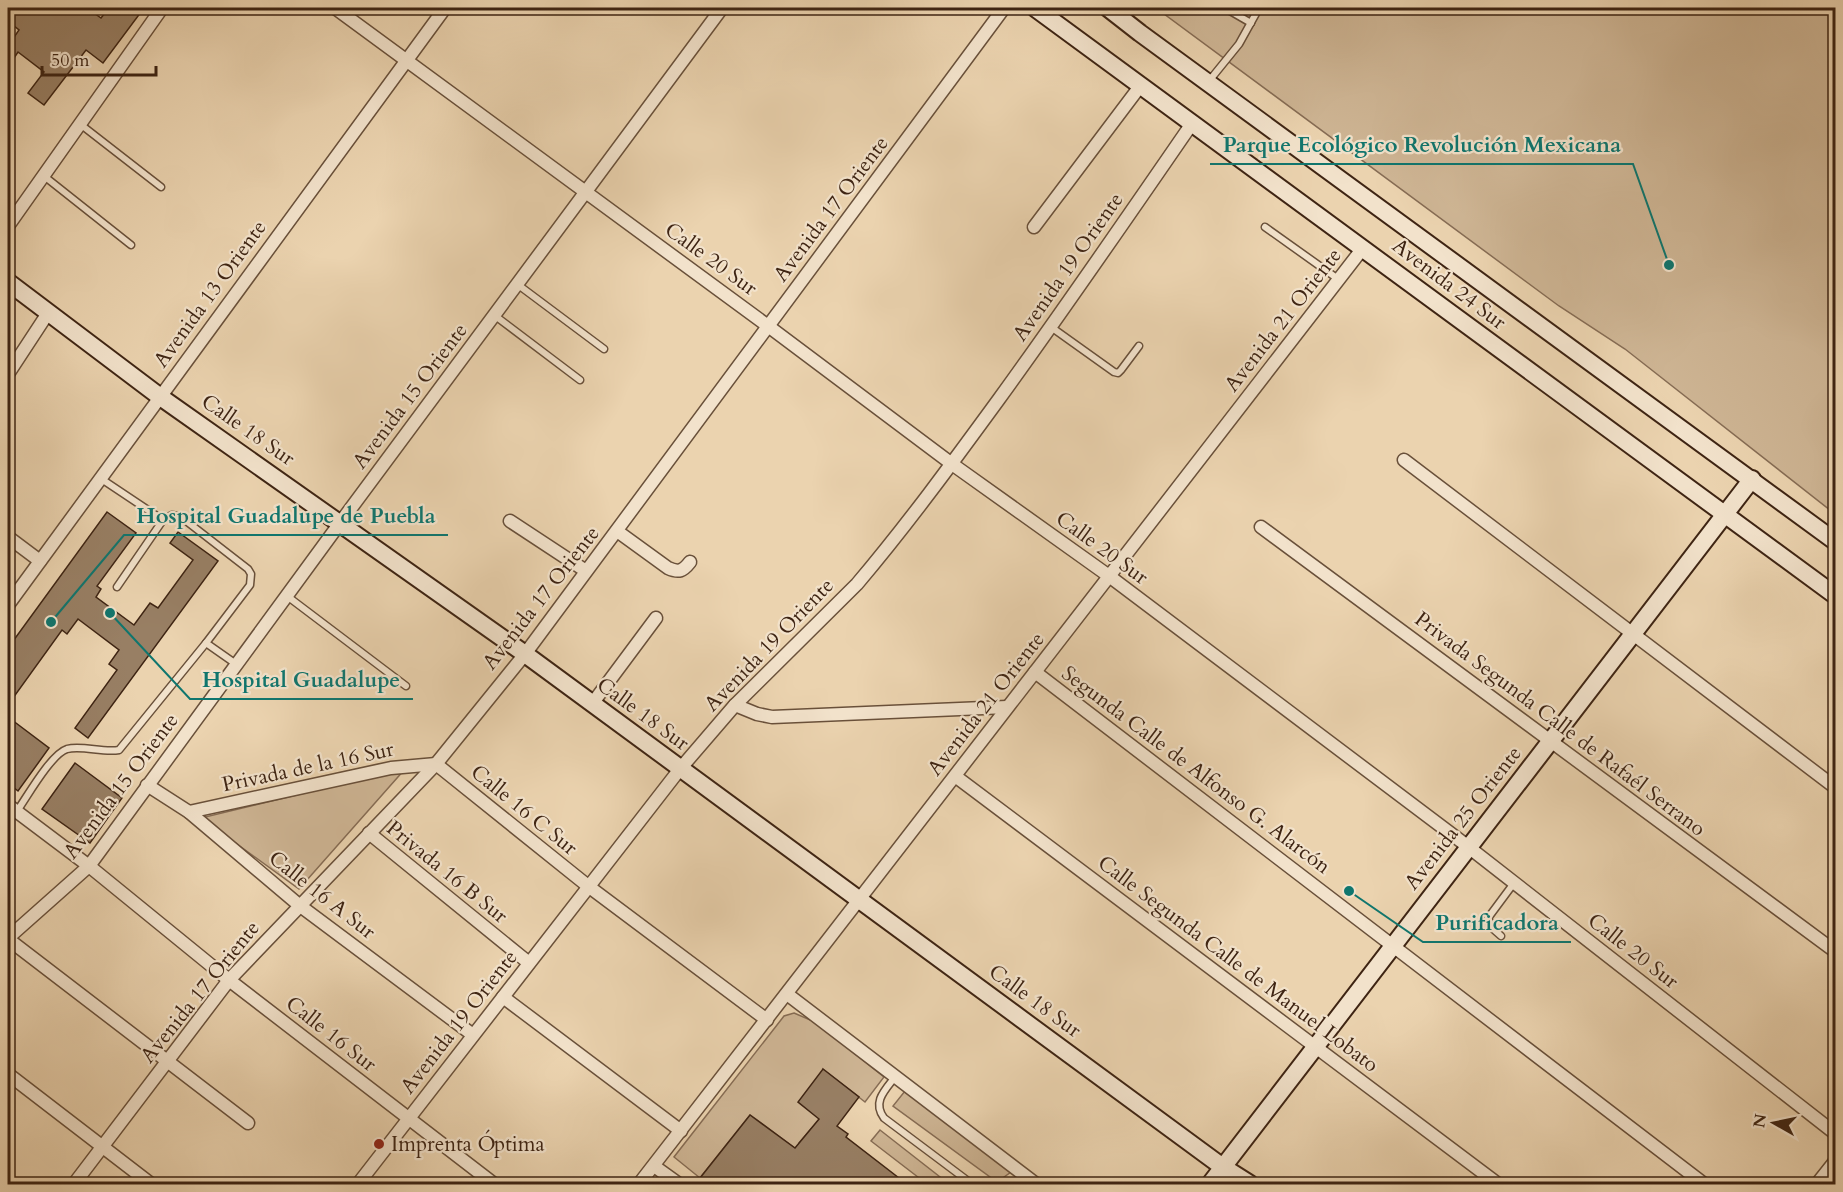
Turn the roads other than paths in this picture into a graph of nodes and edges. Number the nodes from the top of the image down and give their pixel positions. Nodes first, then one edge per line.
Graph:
1 (162, 8) edge
2 (336, 8) edge
3 (445, 8) edge
4 (722, 8) edge
5 (1004, 8) edge
6 (1035, 8) edge
7 (1108, 8) edge
8 (1225, 8) edge
9 (1259, 8) edge
10 (1251, 23) junction
11 (406, 60) junction
12 (1207, 82) junction
13 (1141, 85) junction
14 (1193, 123) junction
15 (80, 124) junction
16 (43, 176) junction
17 (161, 187) dead end
18 (586, 192) junction
19 (8, 226) edge
20 (1034, 227) dead end
21 (1265, 227) dead end
22 (132, 245) dead end
23 (1363, 248) junction
24 (1338, 279) junction
25 (8, 282) edge
26 (517, 284) junction
27 (48, 313) junction
28 (494, 315) junction
29 (768, 326) junction
30 (1051, 327) junction
31 (1139, 346) dead end
32 (604, 349) dead end
33 (8, 374) edge
34 (580, 380) dead end
35 (159, 396) junction
36 (1404, 460) dead end
37 (952, 464) junction
38 (100, 478) junction
39 (1752, 479) junction
40 (1725, 515) junction
41 (163, 520) junction
42 (510, 521) dead end
43 (340, 523) junction
44 (1261, 527) dead end
45 (617, 531) junction
46 (8, 537) edge
47 (1836, 542) edge
48 (40, 561) junction
49 (690, 562) dead end
50 (586, 571) junction
51 (1109, 576) junction
52 (117, 587) dead end
53 (286, 596) junction
54 (1836, 596) edge
55 (8, 605) edge
56 (656, 618) dead end
57 (1633, 634) junction
58 (206, 643) junction
59 (525, 654) junction
60 (236, 664) junction
61 (1035, 672) junction
62 (406, 686) dead end
63 (592, 704) junction
64 (735, 705) junction
65 (1007, 707) junction
66 (1551, 741) junction
67 (436, 764) junction
68 (680, 769) junction
69 (955, 776) junction
70 (147, 785) junction
71 (1836, 788) edge
72 (12, 809) edge
73 (189, 812) junction
74 (369, 833) junction
75 (1469, 848) junction
76 (89, 866) junction
77 (1514, 883) junction
78 (588, 886) junction
79 (859, 900) junction
80 (300, 905) junction
81 (1501, 936) dead end
82 (8, 938) edge
83 (1393, 946) junction
84 (1836, 952) edge
85 (529, 963) junction
86 (229, 980) junction
87 (787, 994) junction
88 (503, 997) junction
89 (767, 1020) junction
90 (473, 1035) junction
91 (1316, 1047) junction
92 (168, 1061) junction
93 (8, 1074) edge
94 (895, 1077) junction
95 (409, 1119) junction
96 (248, 1123) dead end
97 (681, 1131) junction
98 (1835, 1134) edge
99 (103, 1147) junction
100 (1836, 1160) edge
101 (654, 1166) junction
102 (1223, 1167) junction
103 (1035, 1184) edge
104 (74, 1185) edge
105 (151, 1185) edge
106 (358, 1185) edge
107 (494, 1185) edge
108 (639, 1185) edge
109 (679, 1185) edge
110 (972, 1185) edge
111 (1210, 1185) edge
112 (1250, 1185) edge
113 (1498, 1185) edge
114 (1704, 1185) edge
115 (1817, 1185) edge

1 - 15 street
2 - 11 street, Calle 20 Sur
3 - 11 street, Avenida 13 Oriente
4 - 18 street, Avenida 15 Oriente
5 - 29 street, Avenida 17 Oriente
6 - 13 main road, Avenida 24 Sur
7 - 12 main road, Avenida 24 Sur
8 - 10 lane
9 - 10 lane
10 - 12 lane
11 - 18 street, Calle 20 Sur
11 - 35 street, Avenida 13 Oriente
12 - 39 main road, Avenida 24 Sur
13 - 14 main road, Avenida 24 Sur
13 - 20 street
14 - 23 main road, Avenida 24 Sur
14 - 30 street, Avenida 19 Oriente
15 - 16 street
15 - 17 lane
16 - 19 street
16 - 22 lane
18 - 26 street, Avenida 15 Oriente
18 - 29 street, Calle 20 Sur
21 - 24 lane
23 - 24 street, Avenida 21 Oriente
23 - 40 main road, Avenida 24 Sur
24 - 51 street, Avenida 21 Oriente
25 - 27 main road, Calle 18 Sur
26 - 28 street, Avenida 15 Oriente
26 - 32 lane
27 - 33 street
27 - 35 main road, Calle 18 Sur
28 - 34 lane
28 - 43 street, Avenida 15 Oriente
29 - 37 street, Calle 20 Sur
29 - 45 street, Avenida 17 Oriente
30 - 31 lane
30 - 37 street, Avenida 19 Oriente
35 - 38 street, Avenida 13 Oriente
35 - 43 main road, Calle 18 Sur
36 - 57 street
37 - 51 street, Calle 20 Sur
37 - 64 street, Avenida 19 Oriente
38 - 41 lane
38 - 48 street, Avenida 13 Oriente
39 - 40 main road, Avenida 25 Oriente
39 - 47 main road, Avenida 24 Sur
40 - 54 main road, Avenida 24 Sur
40 - 57 main road, Avenida 25 Oriente
41 - 52 lane
41 - 58 lane
42 - 50 street
43 - 53 street, Avenida 15 Oriente
43 - 59 main road, Calle 18 Sur
44 - 66 street, Privada Segunda Calle de Rafaél Serrano
45 - 49 street
45 - 50 street, Avenida 17 Oriente
46 - 48 street
48 - 55 street, Avenida 13 Oriente
50 - 59 street, Avenida 17 Oriente
51 - 61 street, Avenida 21 Oriente
51 - 75 street, Calle 20 Sur
53 - 60 street, Avenida 15 Oriente
53 - 62 lane
56 - 63 street
57 - 66 main road, Avenida 25 Oriente
57 - 71 street
58 - 60 lane
58 - 72 lane
59 - 63 main road, Calle 18 Sur
59 - 67 street, Avenida 17 Oriente
60 - 70 street, Avenida 15 Oriente
61 - 65 street, Avenida 21 Oriente
61 - 83 street, Segunda Calle de Alfonso G. Alarcón
63 - 68 main road, Calle 18 Sur
64 - 65 street
64 - 68 street, Avenida 19 Oriente
65 - 69 street, Avenida 21 Oriente
66 - 75 main road, Avenida 25 Oriente
66 - 84 street, Privada Segunda Calle de Rafaél Serrano
67 - 73 street, Privada de la 16 Sur
67 - 74 street, Avenida 17 Oriente
67 - 78 street, Calle 16 C Sur
68 - 78 street, Avenida 19 Oriente
68 - 79 main road, Calle 18 Sur
69 - 79 street, Avenida 21 Oriente
69 - 91 street, Calle Segunda Calle de Manuel Lobato
70 - 73 street, Calle 16 A Sur
70 - 76 street, Avenida 15 Oriente
72 - 76 street, Calle 16 Sur
73 - 80 street, Calle 16 A Sur
74 - 80 street, Avenida 17 Oriente
74 - 85 street, Privada 16 B Sur
75 - 77 street, Calle 20 Sur
75 - 83 main road, Avenida 25 Oriente
76 - 82 street, Avenida 15 Oriente
76 - 86 street, Calle 16 Sur
77 - 81 lane
77 - 98 street, Calle 20 Sur
78 - 85 street, Avenida 19 Oriente
78 - 89 street, Calle 16 C Sur
79 - 87 street, Avenida 21 Oriente
79 - 102 main road, Calle 18 Sur
80 - 86 street, Avenida 17 Oriente
80 - 90 street, Calle 16 A Sur
82 - 92 street
83 - 91 main road, Avenida 25 Oriente
83 - 114 street, Segunda Calle de Alfonso G. Alarcón
85 - 88 street, Avenida 19 Oriente
86 - 92 street, Avenida 17 Oriente
86 - 95 street, Calle 16 Sur
87 - 89 street, Avenida 21 Oriente
87 - 94 street
88 - 90 street, Avenida 19 Oriente
88 - 97 street
89 - 97 street, Avenida 21 Oriente
90 - 95 street, Avenida 19 Oriente
91 - 102 main road, Avenida 25 Oriente
91 - 113 street, Calle Segunda Calle de Manuel Lobato
92 - 96 street
92 - 99 street, Avenida 17 Oriente
93 - 99 street
94 - 103 street
94 - 110 lane
95 - 106 street, Avenida 19 Oriente
95 - 107 street, Calle 16 Sur
97 - 101 street, Avenida 21 Oriente
99 - 104 street, Avenida 17 Oriente
99 - 105 street
100 - 115 street
101 - 108 street, Avenida 21 Oriente
101 - 109 street
102 - 111 main road, Avenida 25 Oriente
102 - 112 main road, Calle 18 Sur

